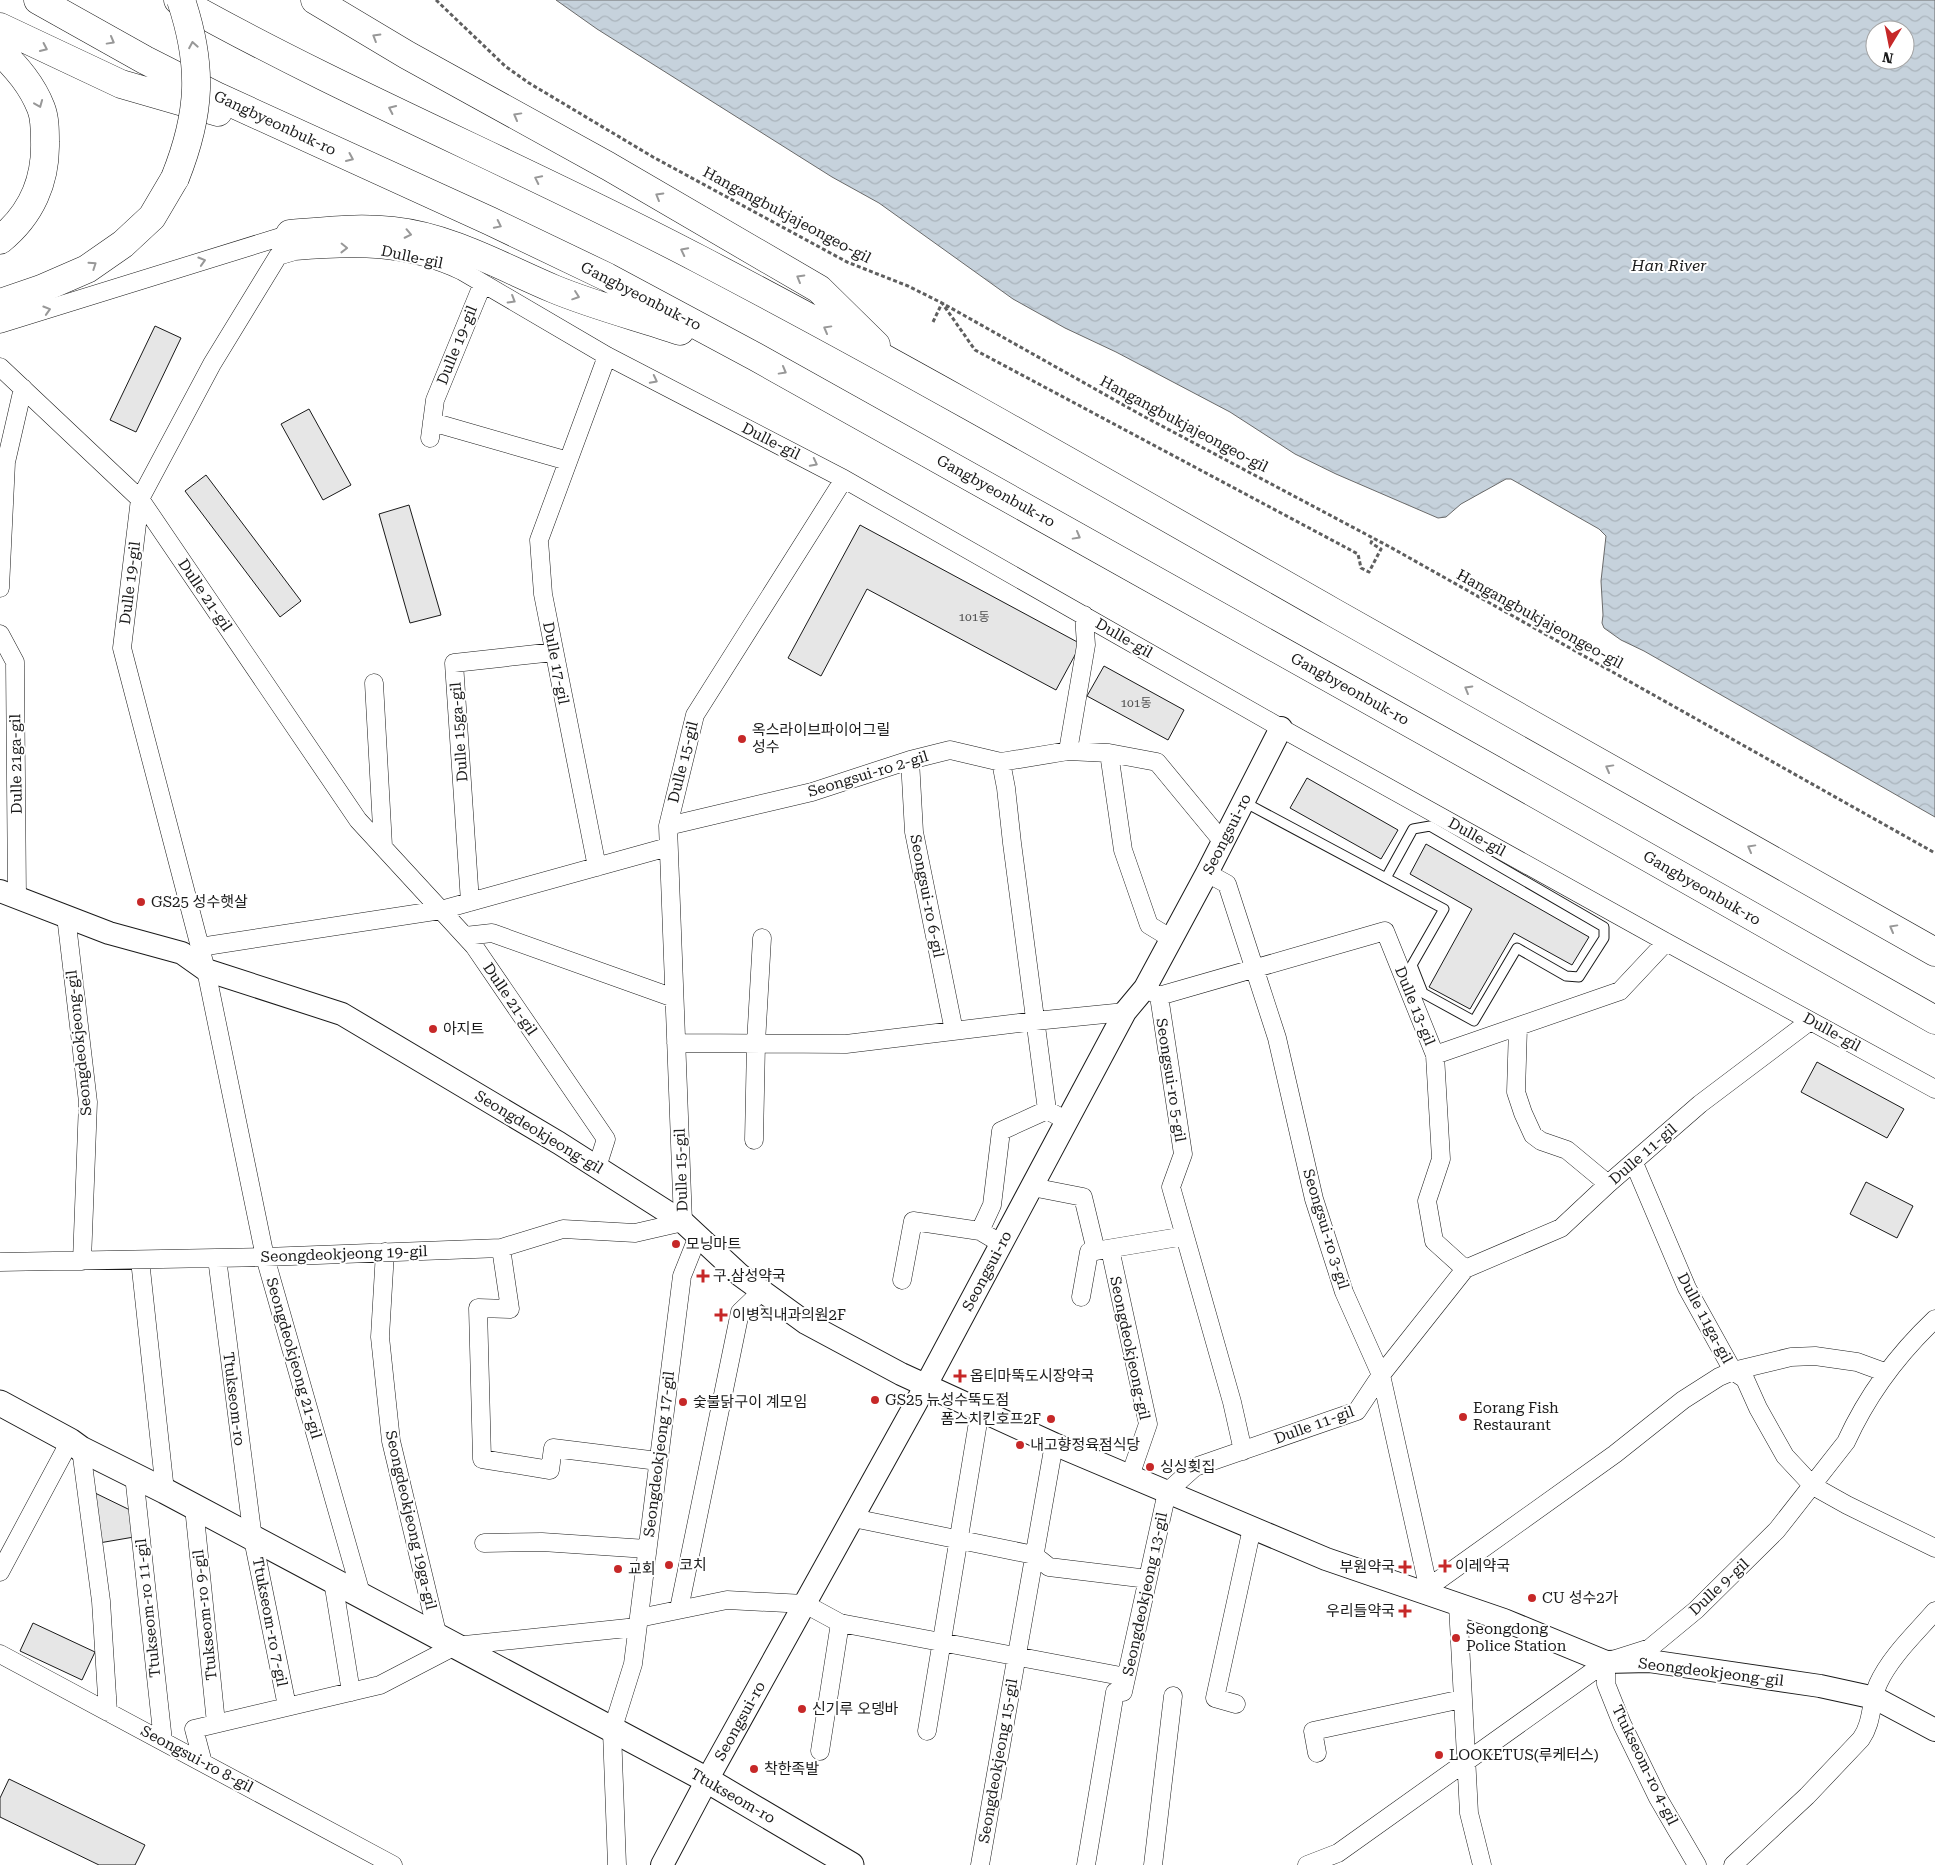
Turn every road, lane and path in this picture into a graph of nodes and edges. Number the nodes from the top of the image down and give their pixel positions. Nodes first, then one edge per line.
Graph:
1 (38, 0) edge
2 (179, 0) edge
3 (315, 0) edge
4 (436, 0) edge
5 (0, 28) edge
6 (0, 52) edge
7 (306, 138) junction
8 (0, 240) edge
9 (293, 242) junction
10 (483, 283) junction
11 (0, 303) edge
12 (942, 303) junction
13 (933, 322) dead end
14 (0, 324) edge
15 (607, 356) junction
16 (756, 357) junction
17 (0, 367) edge
18 (900, 369) junction
19 (23, 388) junction
20 (568, 461) junction
21 (844, 479) junction
22 (140, 499) junction
23 (1373, 538) junction
24 (0, 588) edge
25 (1084, 615) junction
26 (0, 634) edge
27 (554, 652) junction
28 (374, 683) dead end
29 (1281, 728) junction
30 (1068, 751) junction
31 (1109, 753) junction
32 (910, 760) junction
33 (1001, 762) junction
34 (1244, 802) junction
35 (668, 826) junction
36 (1223, 842) junction
37 (382, 846) junction
38 (668, 847) junction
39 (1935, 853) edge
40 (597, 867) junction
41 (1207, 873) junction
42 (1386, 878) junction
43 (8, 894) edge
44 (470, 902) junction
45 (441, 910) junction
46 (66, 916) junction
47 (465, 936) junction
48 (762, 938) dead end
49 (1172, 939) junction
50 (1666, 942) junction
51 (200, 948) junction
52 (1935, 952) edge
53 (1255, 968) junction
54 (206, 970) junction
55 (1152, 992) junction
56 (674, 998) junction
57 (1125, 1012) junction
58 (1935, 1020) edge
59 (1035, 1021) junction
60 (1810, 1021) junction
61 (1518, 1028) junction
62 (954, 1031) junction
63 (676, 1043) junction
64 (756, 1043) junction
65 (1435, 1055) junction
66 (1935, 1089) edge
67 (1047, 1110) junction
68 (1067, 1121) junction
69 (754, 1140) dead end
70 (1634, 1162) junction
71 (597, 1167) junction
72 (1608, 1184) junction
73 (1032, 1187) junction
74 (691, 1229) junction
75 (980, 1231) junction
76 (1185, 1236) junction
77 (1002, 1244) junction
78 (501, 1248) junction
79 (1103, 1250) junction
80 (385, 1252) junction
81 (265, 1257) junction
82 (216, 1258) junction
83 (140, 1260) junction
84 (82, 1261) junction
85 (0, 1262) edge
86 (1465, 1269) junction
87 (902, 1280) dead end
88 (762, 1291) junction
89 (1081, 1297) dead end
90 (1935, 1319) edge
91 (1733, 1371) junction
92 (1887, 1373) junction
93 (1381, 1375) junction
94 (926, 1385) junction
95 (0, 1403) edge
96 (980, 1410) junction
97 (1054, 1444) junction
98 (75, 1445) junction
99 (1243, 1450) junction
100 (658, 1461) junction
101 (134, 1475) junction
102 (1130, 1476) junction
103 (1813, 1486) junction
104 (164, 1491) junction
105 (1167, 1492) junction
106 (194, 1507) junction
107 (853, 1518) junction
108 (1252, 1528) junction
109 (253, 1539) junction
110 (959, 1540) junction
111 (484, 1542) dead end
112 (1935, 1548) edge
113 (647, 1549) junction
114 (1034, 1556) junction
115 (0, 1572) edge
116 (1148, 1579) junction
117 (333, 1581) junction
118 (1430, 1591) junction
119 (362, 1597) junction
120 (804, 1604) junction
121 (1458, 1605) junction
122 (679, 1610) junction
123 (1935, 1611) edge
124 (638, 1622) junction
125 (840, 1623) junction
126 (447, 1642) junction
127 (942, 1642) junction
128 (0, 1654) edge
129 (1016, 1656) junction
130 (1606, 1662) junction
131 (1126, 1677) junction
132 (351, 1692) junction
133 (1173, 1696) dead end
134 (1875, 1698) junction
135 (1462, 1699) junction
136 (1236, 1704) dead end
137 (287, 1706) junction
138 (108, 1712) junction
139 (216, 1723) junction
140 (1935, 1730) edge
141 (612, 1731) junction
142 (927, 1731) dead end
143 (162, 1741) junction
144 (820, 1751) dead end
145 (1317, 1753) dead end
146 (1465, 1762) junction
147 (203, 1763) junction
148 (707, 1780) junction
149 (393, 1865) edge
150 (617, 1865) edge
151 (662, 1865) edge
152 (851, 1865) edge
153 (980, 1865) edge
154 (1086, 1865) edge
155 (1153, 1865) edge
156 (1307, 1865) edge
157 (1482, 1865) edge
158 (1697, 1865) edge
159 (1734, 1865) edge

1 -> 7 highway, Gangbyeonbuk-ro
11 -> 2 highway, bridge
18 -> 2 highway
18 -> 3 highway
4 - 12 path, Hangangbukjajeongeo-gil
5 -> 7 highway
6 -> 8 highway
7 -> 16 highway, Gangbyeonbuk-ro
9 -> 10 street, Dulle-gil
14 -> 9 street, Dulle-gil
9 -> 16 highway
9 - 22 street, Dulle 19-gil
10 -> 15 street, Dulle-gil
10 - 20 street, Dulle 19-gil
12 - 13 path
12 - 23 path, Hangangbukjajeongeo-gil
12 - 23 path
15 - 20 street, Dulle 17-gil
15 -> 21 street, Dulle-gil
16 -> 58 highway, Gangbyeonbuk-ro
17 - 19 street, Dulle 21-gil
52 -> 18 highway
19 - 22 street, Dulle 21-gil
19 - 24 street
20 - 27 street, Dulle 17-gil
21 - 25 street, Dulle-gil
21 - 35 street, Dulle 15-gil
22 - 37 street, Dulle 21-gil
22 - 51 street, Dulle 19-gil
23 - 39 path, Hangangbukjajeongeo-gil
25 - 29 street, Dulle-gil
25 - 30 street
26 - 43 street, Dulle 21ga-gil
27 - 40 street, Dulle 17-gil
27 - 44 street, Dulle 15ga-gil
28 - 37 street
29 - 34 street, Seongsui-ro
29 - 50 street, Dulle-gil
30 - 31 street, Seongsui-ro 2-gil
30 - 33 street, Seongsui-ro 2-gil
31 - 36 street, Seongsui-ro 2-gil
31 - 49 street
32 - 33 street, Seongsui-ro 2-gil
32 - 35 street, Seongsui-ro 2-gil
32 - 62 street, Seongsui-ro 6-gil
33 - 59 street
34 - 36 street, Seongsui-ro
34 - 42 lane
35 - 38 street, Dulle 15-gil
36 - 41 street, Seongsui-ro
37 - 45 street, Dulle 21-gil
38 - 40 street
38 - 56 street, Dulle 15-gil
40 - 44 street
41 - 49 street, Seongsui-ro
41 - 53 street, Seongsui-ro 3-gil
42 - 42 lane
43 - 46 street, Seongdeokjeong-gil
44 - 45 street
45 - 47 street, Dulle 21-gil
45 - 51 street
46 - 54 street, Seongdeokjeong-gil
46 - 84 street, Seongdeokjeong-gil
47 - 56 street
47 - 71 street, Dulle 21-gil
48 - 64 street
49 - 55 street, Seongsui-ro
50 - 60 street, Dulle-gil
50 - 61 street, Dulle 13-gil
51 - 54 street, Dulle 19-gil
53 - 55 street, Dulle 13-gil
53 - 65 street, Dulle 13-gil
53 - 93 street, Seongsui-ro 3-gil
54 - 71 street, Seongdeokjeong-gil
54 - 81 street, Seongdeokjeong 21-gil
55 - 57 street, Seongsui-ro
55 - 76 street, Seongsui-ro 5-gil
56 - 63 street, Dulle 15-gil
57 - 59 street
57 - 68 street, Seongsui-ro
59 - 62 street
59 - 67 street
60 - 66 street, Dulle-gil
60 - 70 street, Dulle 11-gil
61 - 65 street, Dulle 13-gil
61 - 72 street
62 - 64 street
63 - 64 street
63 - 74 street, Dulle 15-gil
64 - 69 street
65 - 86 street
67 - 68 street
67 - 75 street
68 - 73 street, Seongsui-ro
70 - 72 street, Dulle 11-gil
70 - 91 street, Dulle 11ga-gil
71 - 74 street, Seongdeokjeong-gil
72 - 86 street, Dulle 11-gil
73 - 77 street, Seongsui-ro
73 - 79 street
74 - 78 street, Seongdeokjeong 19-gil
74 - 88 street, Seongdeokjeong-gil
74 - 100 street, Seongdeokjeong 17-gil
75 - 77 street
75 - 87 street
76 - 79 street
76 - 99 street, Seongsui-ro 5-gil
77 - 94 street, Seongsui-ro
78 - 80 street, Seongdeokjeong 19-gil
78 - 100 street
79 - 89 street
79 - 102 street, Seongdeokjeong-gil
80 - 81 street, Seongdeokjeong 19-gil
80 - 126 street, Seongdeokjeong 19ga-gil
81 - 82 street, Seongdeokjeong 19-gil
81 - 119 street, Seongdeokjeong 21-gil
82 - 83 street, Seongdeokjeong 19-gil
82 - 109 street, Ttukseom-ro
83 - 84 street, Seongdeokjeong 19-gil
83 - 104 street
84 - 85 street, Seongdeokjeong 19-gil
86 - 93 street, Dulle 11-gil
88 - 94 street, Seongdeokjeong-gil
88 - 122 street
90 - 92 street, Dulle 9-gil
91 - 92 street
91 - 103 street, Dulle 11ga-gil
91 - 118 street
92 - 103 street, Dulle 9-gil
93 - 99 street, Dulle 11-gil
93 - 118 street, Seongsui-ro 3-gil
94 - 96 street, Seongdeokjeong-gil
94 - 107 street, Seongsui-ro
95 - 98 main road, Ttukseom-ro
96 - 97 street, Seongdeokjeong-gil
96 - 110 street
97 - 102 street, Seongdeokjeong-gil
97 - 114 street, Seongdeokjeong 15-gil
98 - 101 main road, Ttukseom-ro
98 - 115 street
98 - 138 street
99 - 105 street, Dulle 11-gil
100 - 113 street, Seongdeokjeong 17-gil
101 - 104 main road, Ttukseom-ro
101 - 143 street, Ttukseom-ro 11-gil
102 - 105 street, Seongdeokjeong-gil
103 - 112 street
103 - 130 street, Dulle 9-gil
104 - 106 main road, Ttukseom-ro
105 - 108 street, Seongdeokjeong-gil
105 - 116 street, Seongdeokjeong 13-gil
106 - 109 main road, Ttukseom-ro
106 - 139 street, Ttukseom-ro 9-gil
107 - 110 street
107 - 120 street, Seongsui-ro
108 - 118 street, Seongdeokjeong-gil
108 - 136 street
109 - 117 main road, Ttukseom-ro
109 - 137 street, Ttukseom-ro 7-gil
110 - 114 street
110 - 127 street
111 - 113 street
113 - 124 street, Seongdeokjeong 17-gil
114 - 116 street
114 - 129 street, Seongdeokjeong 15-gil
116 - 131 street, Seongdeokjeong 13-gil
117 - 119 main road, Ttukseom-ro
117 - 132 street
118 - 121 street, Seongdeokjeong-gil
119 - 126 main road, Ttukseom-ro
120 - 122 street
120 - 125 street
120 - 148 street, Seongsui-ro
121 - 130 street, Seongdeokjeong-gil
121 - 135 street
122 - 124 street
123 - 134 street
124 - 126 street
124 - 141 street, Seongdeokjeong 17-gil
125 - 127 street
125 - 144 street
126 - 132 street
126 - 141 main road, Ttukseom-ro
127 - 129 street
127 - 142 street
128 - 138 street, Seongsui-ro 8-gil
129 - 131 street
129 - 153 street, Seongdeokjeong 15-gil
130 - 134 street, Seongdeokjeong-gil
130 - 146 street, Dulle 9-gil
130 - 158 street, Ttukseom-ro 4-gil
131 - 154 street, Seongdeokjeong 13-gil
132 - 137 street
133 - 155 street
134 - 140 street, Seongdeokjeong-gil
134 - 159 street
135 - 145 street
135 - 146 street
137 - 139 street
138 - 143 street, Seongsui-ro 8-gil
139 - 147 street
141 - 148 main road, Ttukseom-ro
141 - 150 street
143 - 147 street, Seongsui-ro 8-gil
146 - 156 street, Dulle 9-gil
146 - 157 street
147 - 149 street, Seongsui-ro 8-gil
148 - 151 street, Seongsui-ro
148 - 152 main road, Ttukseom-ro

